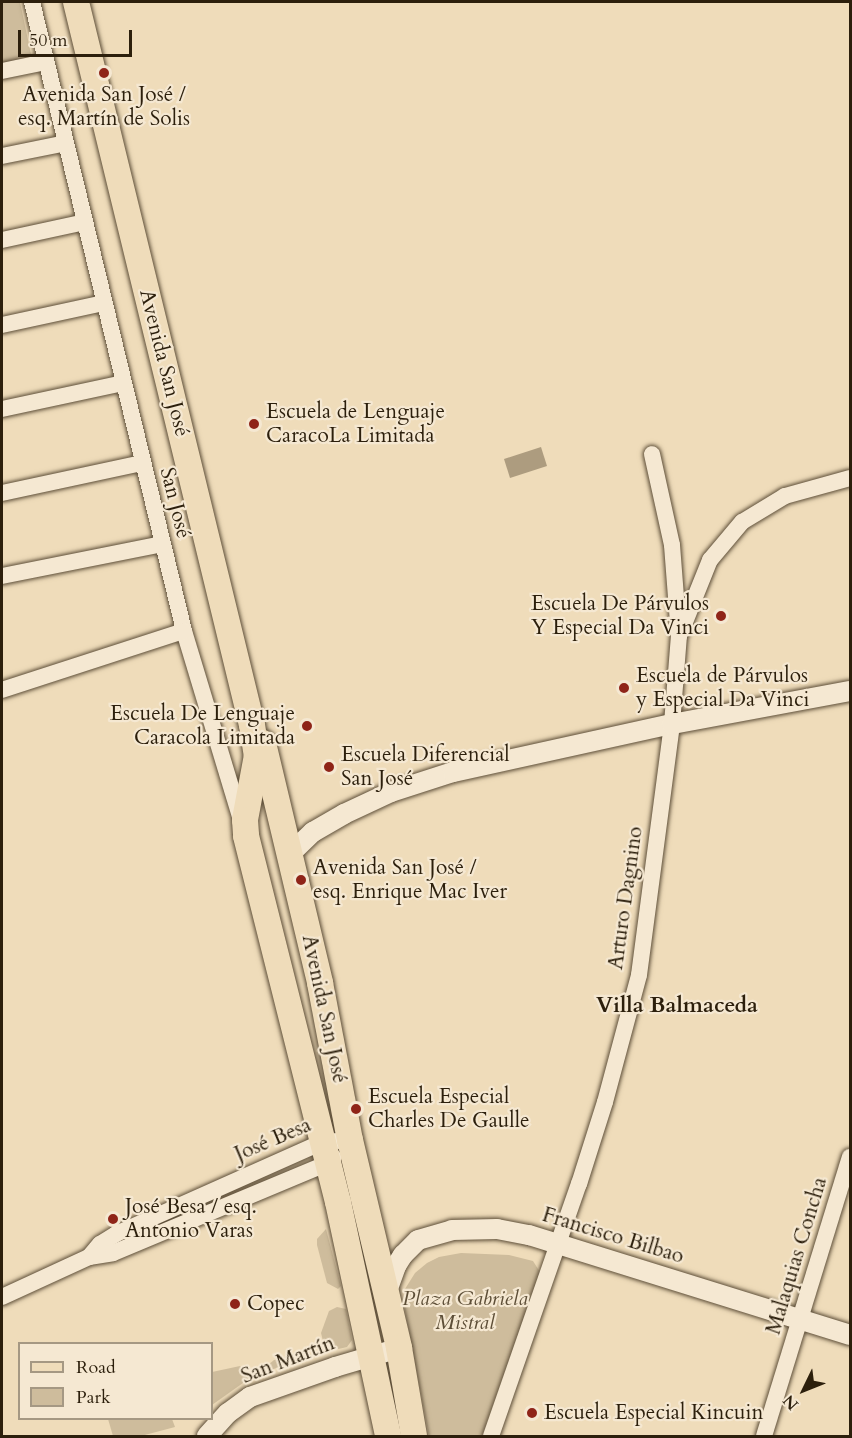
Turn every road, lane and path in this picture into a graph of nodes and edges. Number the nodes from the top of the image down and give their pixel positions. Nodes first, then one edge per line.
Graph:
1 (32, 2) edge
2 (76, 2) edge
3 (46, 62) junction
4 (2, 71) edge
5 (66, 143) junction
6 (2, 156) edge
7 (85, 222) junction
8 (2, 240) edge
9 (104, 303) junction
10 (2, 325) edge
11 (123, 383) junction
12 (2, 409) edge
13 (652, 454) dead end
14 (142, 463) junction
15 (850, 478) edge
16 (2, 493) edge
17 (162, 544) junction
18 (2, 576) edge
19 (184, 631) junction
20 (679, 636) junction
21 (2, 690) edge
22 (850, 691) edge
23 (672, 724) junction
24 (252, 725) junction
25 (246, 836) junction
26 (290, 854) junction
27 (261, 897) junction
28 (350, 1140) junction
29 (326, 1152) junction
30 (850, 1157) edge
31 (557, 1243) junction
32 (387, 1291) junction
33 (2, 1297) edge
34 (801, 1319) junction
35 (850, 1335) edge
36 (399, 1348) junction
37 (371, 1355) junction
38 (207, 1437) edge
39 (388, 1437) edge
40 (414, 1437) edge
41 (491, 1437) edge
42 (764, 1437) edge

1 - 3 street, San José
2 - 24 main road, Avenida San José
3 - 4 street
3 - 5 street, San José
5 - 6 street
5 - 7 street, San José
7 - 8 street
7 - 9 street, San José
9 - 10 street
9 - 11 street, San José
11 - 12 street
11 - 14 street, San José
13 - 20 street, Arturo Dagnino
14 - 16 street
14 - 17 street, San José
15 - 20 street
17 - 18 street
17 - 19 street, San José
19 - 21 street
19 - 25 street, San José
20 - 23 street, Arturo Dagnino
22 - 23 street
23 - 26 street
23 - 31 street, Arturo Dagnino
24 - 25 main road, Avenida San José
24 - 26 main road, Avenida San José
25 - 27 main road, Avenida San José
26 - 27 main road
26 - 28 main road, Avenida San José
27 - 29 main road, Avenida San José
28 - 29 street, José Besa
28 - 32 main road, Avenida San José
29 - 33 street, José Besa
29 - 37 main road, Avenida San José
30 - 34 street, Malaquias Concha
31 - 32 street, Francisco Bilbao
31 - 34 street, Francisco Bilbao
31 - 41 street, Arturo Dagnino
32 - 36 main road, Avenida San José
34 - 35 street, Francisco Bilbao
34 - 42 street, Malaquias Concha
36 - 37 street, San Martín
36 - 40 main road, Avenida San José
37 - 38 street, San Martín
37 - 39 main road, Avenida San José

